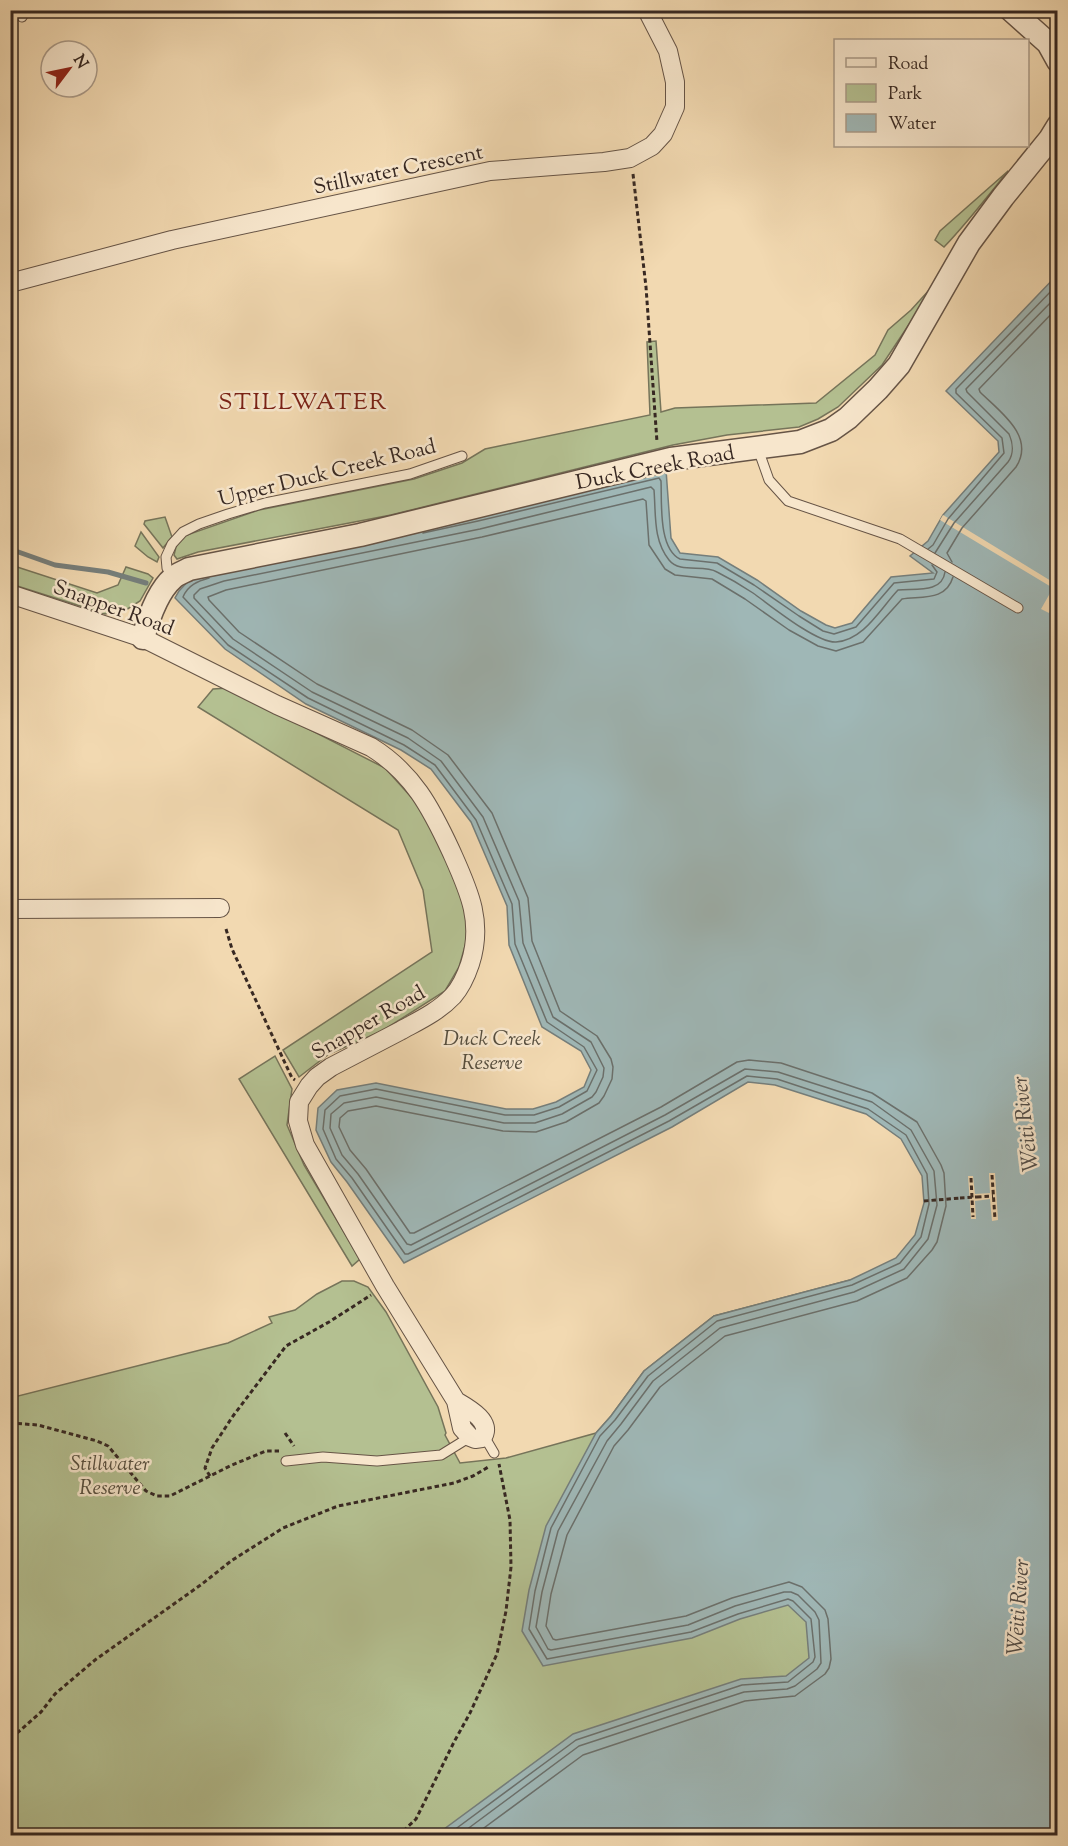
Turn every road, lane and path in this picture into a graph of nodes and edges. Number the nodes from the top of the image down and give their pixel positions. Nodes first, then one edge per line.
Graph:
1 (647, 10) edge
2 (1011, 10) edge
3 (1058, 61) edge
4 (1058, 126) edge
5 (630, 158) junction
6 (10, 284) edge
7 (657, 442) dead end
8 (758, 447) junction
9 (462, 456) dead end
10 (173, 578) junction
11 (10, 594) edge
12 (1018, 608) dead end
13 (143, 638) junction
14 (220, 908) dead end
15 (10, 909) edge
16 (226, 929) dead end
17 (292, 1078) dead end
18 (992, 1175) dead end
19 (971, 1178) dead end
20 (994, 1196) junction
21 (978, 1197) junction
22 (924, 1200) dead end
23 (972, 1200) junction
24 (974, 1217) dead end
25 (995, 1219) dead end
26 (385, 1286) junction
27 (10, 1422) edge
28 (285, 1433) dead end
29 (477, 1436) junction
30 (303, 1445) dead end
31 (496, 1457) junction
32 (286, 1461) dead end
33 (210, 1476) dead end
34 (141, 1484) dead end
35 (10, 1736) edge
36 (398, 1836) edge

1 - 5 street, Stillwater Crescent
2 - 3 street
4 - 8 street, Duck Creek Road
5 - 6 street, Stillwater Crescent
5 - 7 path
8 - 10 street, Duck Creek Road
8 - 12 lane
9 - 10 lane, Upper Duck Creek Road
10 - 13 street
11 - 13 street, Snapper Road
13 - 26 street, Snapper Road
14 - 15 street
16 - 17 path
18 - 20 path
19 - 23 path
20 - 21 path
20 - 25 path
21 - 22 path, bridge
21 - 23 path
23 - 24 path
26 - 29 street, Snapper Road
26 - 33 path
27 - 34 path
28 - 30 path
29 - 31 lane
29 - 32 lane
31 - 35 path
31 - 36 path

